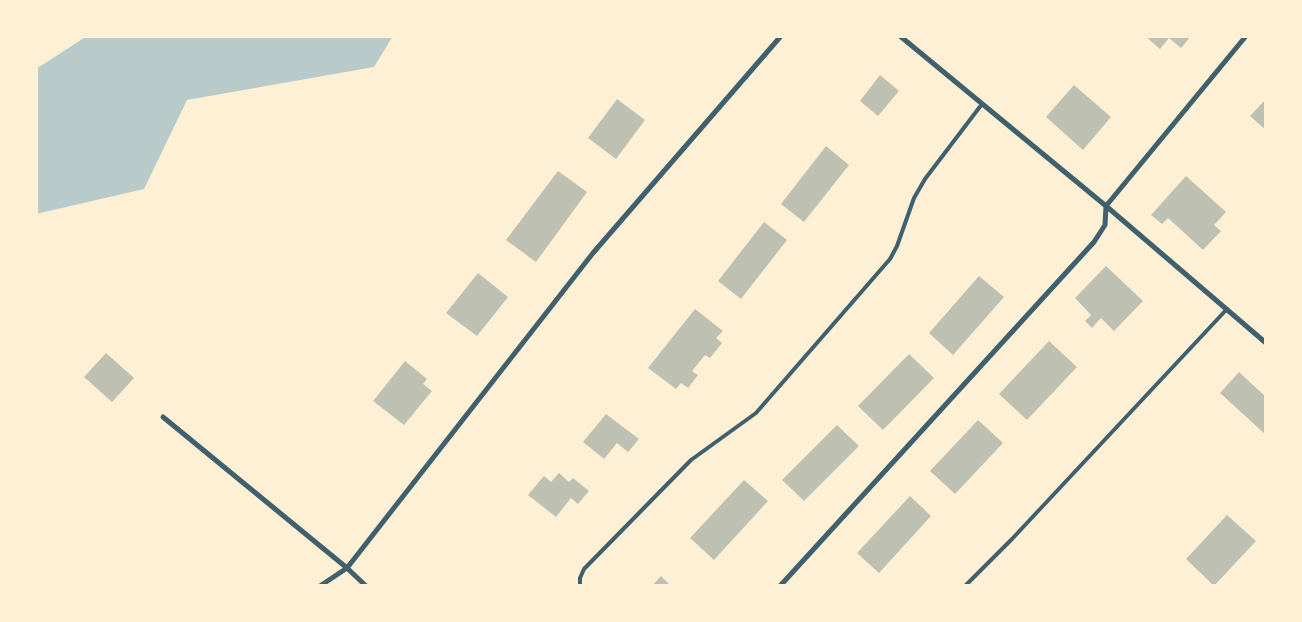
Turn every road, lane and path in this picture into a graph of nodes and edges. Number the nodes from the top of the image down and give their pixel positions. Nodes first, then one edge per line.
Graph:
1 (781, 36) edge
2 (900, 36) edge
3 (1246, 36) edge
4 (982, 104) junction
5 (1106, 206) junction
6 (1227, 310) junction
7 (1266, 343) edge
8 (163, 417) dead end
9 (347, 568) junction
10 (320, 586) edge
11 (366, 586) edge
12 (580, 586) edge
13 (780, 586) edge
14 (965, 586) edge

1 - 9 street
2 - 4 street
3 - 5 street
4 - 5 street
4 - 12 lane
5 - 6 street
5 - 13 street
6 - 7 street
6 - 14 lane
8 - 9 street
9 - 10 street
9 - 11 street

